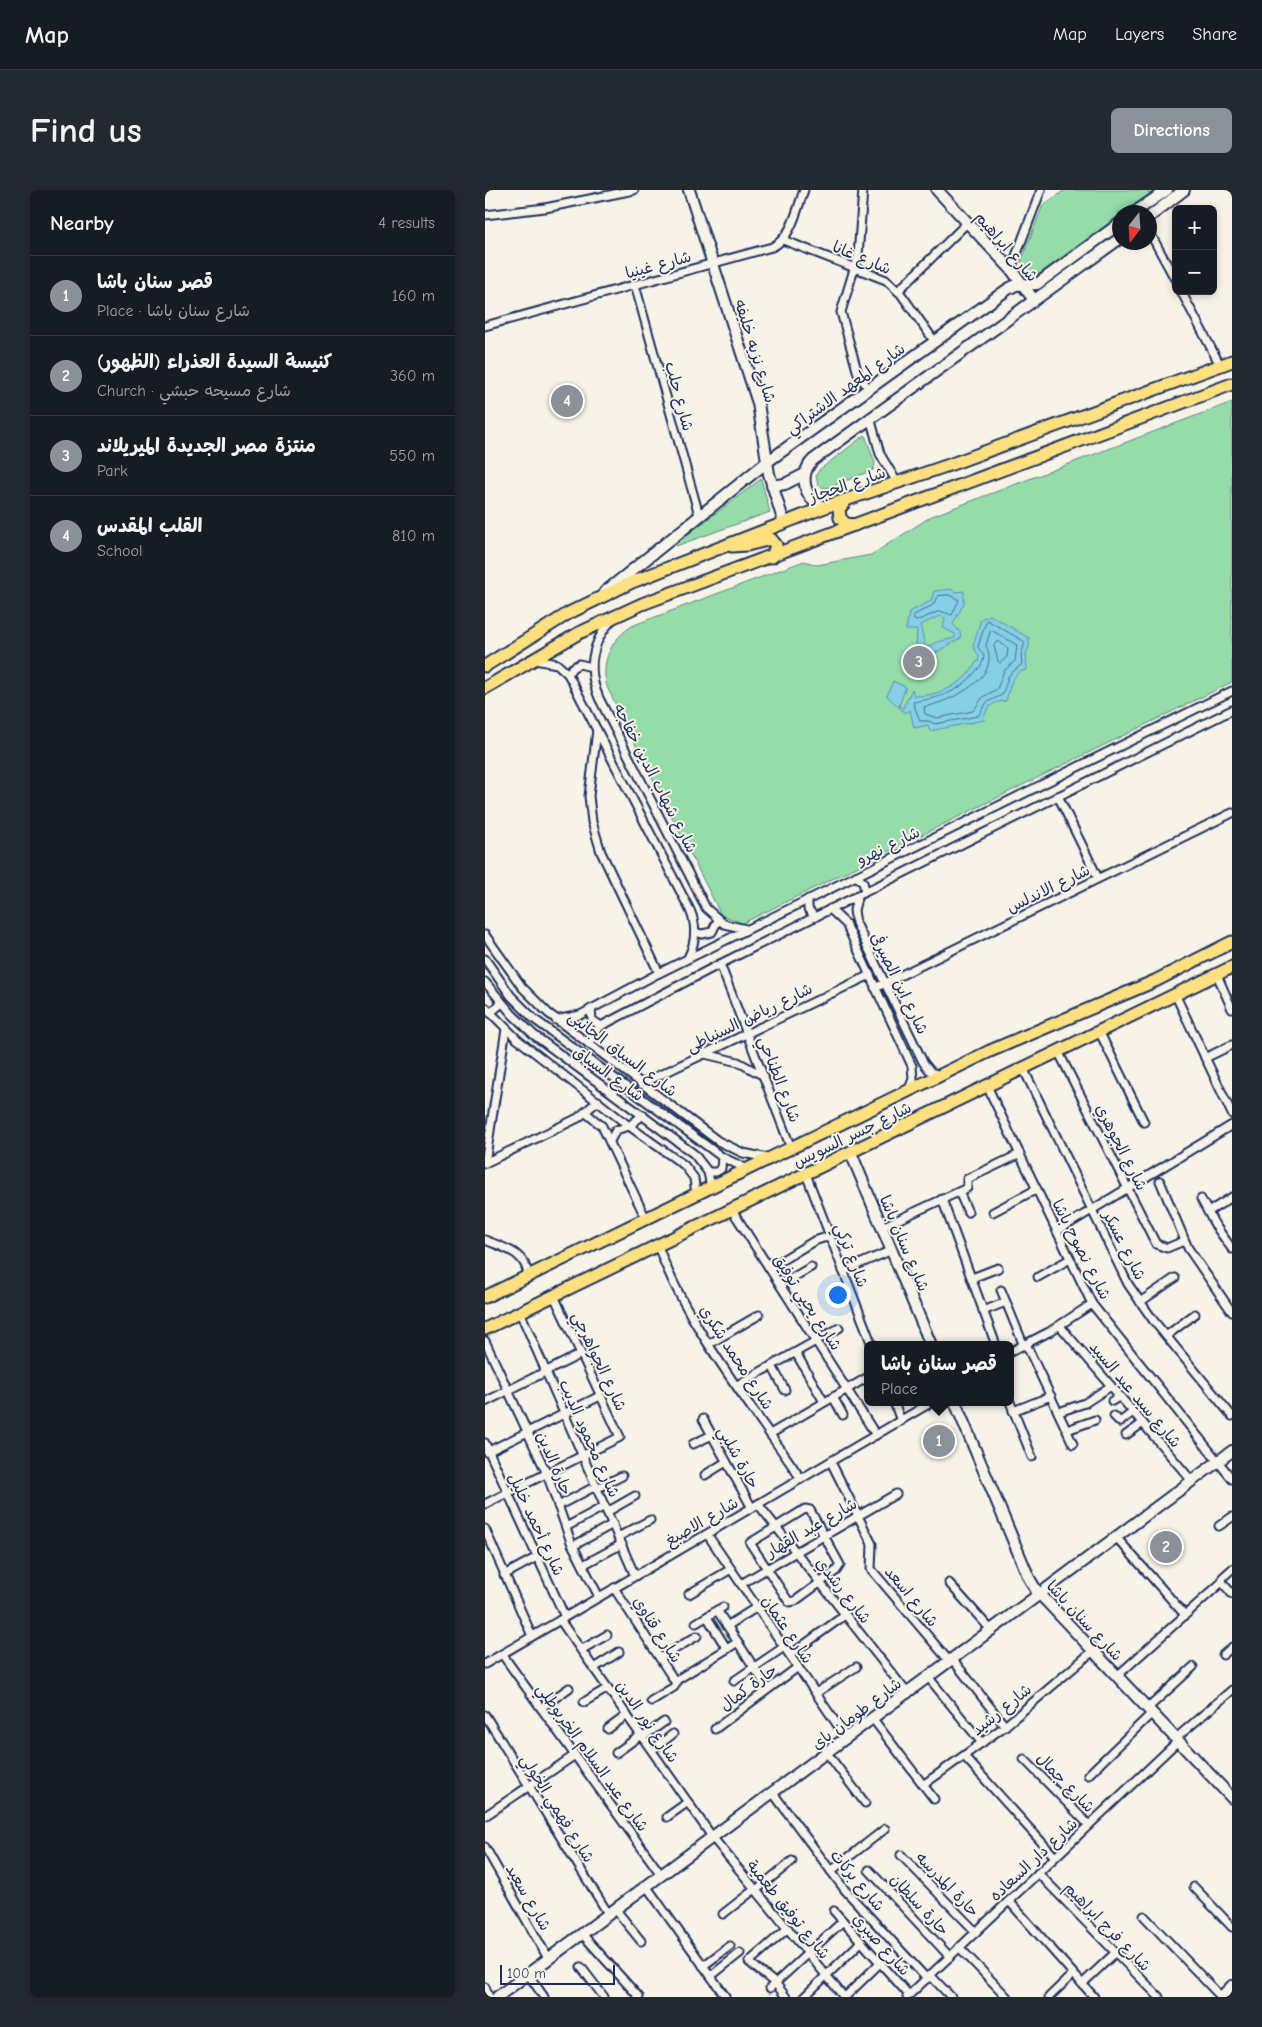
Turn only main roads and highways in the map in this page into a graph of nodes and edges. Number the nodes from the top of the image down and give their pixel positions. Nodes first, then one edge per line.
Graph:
1 (1232, 361) edge
2 (1232, 384) edge
3 (845, 502) junction
4 (855, 525) junction
5 (725, 545) junction
6 (772, 557) junction
7 (485, 665) edge
8 (485, 688) edge
9 (1232, 942) edge
10 (1232, 967) edge
11 (489, 1295) edge
12 (485, 1302) edge
13 (485, 1319) edge
14 (506, 1319) junction
15 (485, 1329) edge

1 - 3 main road, شارع الحجاز
2 - 4 main road
3 - 4 main road
3 - 5 main road, شارع الحجاز
4 - 6 main road
5 - 6 main road
5 - 7 main road, شارع الحجاز
6 - 8 main road
9 - 11 main road, شارع جسر السويس
10 - 14 main road, شارع جسر السويس
11 - 12 main road, شارع جسر السويس
13 - 14 main road
14 - 15 main road, شارع جسر السويس

